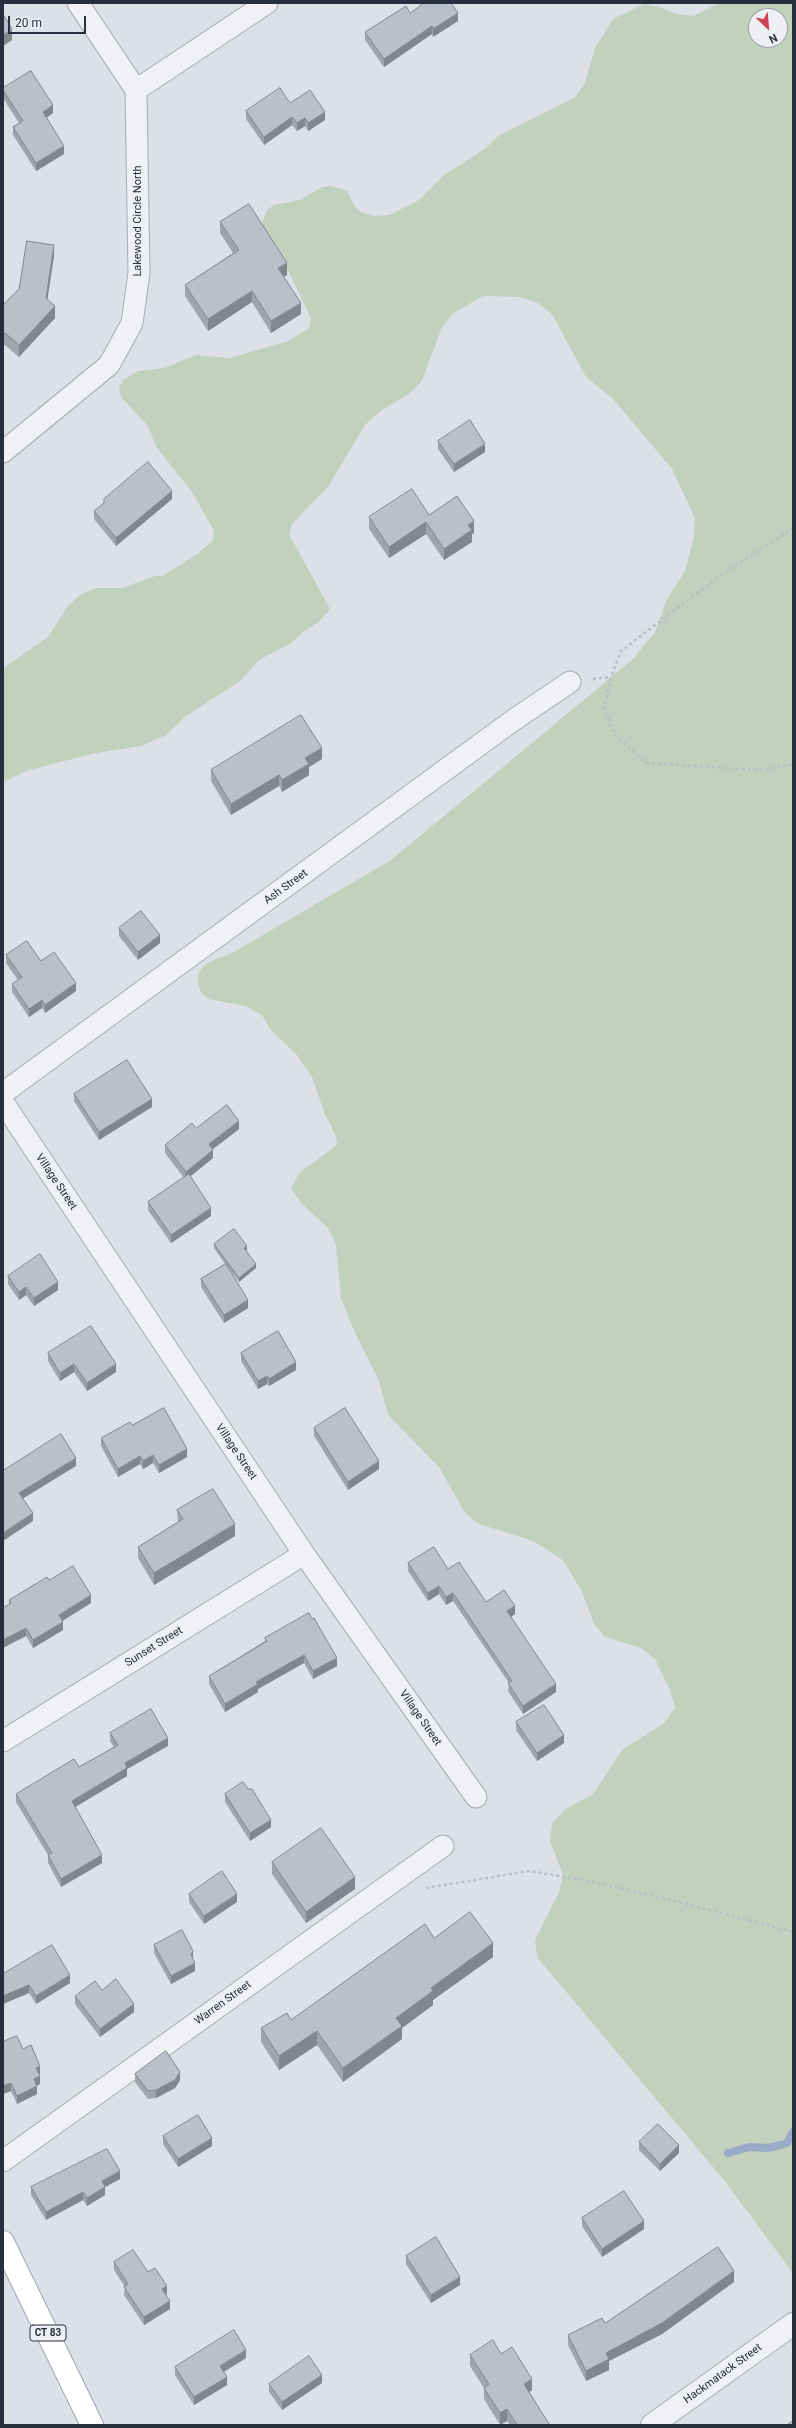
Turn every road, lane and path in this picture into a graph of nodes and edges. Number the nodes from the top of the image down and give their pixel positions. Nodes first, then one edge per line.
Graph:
1 (78, 3) edge
2 (267, 3) edge
3 (136, 90) junction
4 (3, 452) edge
5 (793, 528) edge
6 (570, 682) dead end
7 (793, 764) edge
8 (3, 1093) edge
9 (3, 1102) edge
10 (304, 1554) junction
11 (3, 1741) edge
12 (476, 1797) dead end
13 (443, 1846) dead end
14 (420, 1889) dead end
15 (793, 1932) edge
16 (3, 2161) edge
17 (3, 2242) edge
18 (793, 2324) edge
19 (92, 2425) edge
20 (652, 2425) edge

1 - 3 street
2 - 3 street
3 - 4 street, Lakewood Circle North
5 - 7 path
6 - 8 street, Ash Street
9 - 10 street, Village Street
10 - 11 street, Sunset Street
10 - 12 street, Village Street
13 - 16 street, Warren Street
14 - 15 path
17 - 19 main road, CT 83
18 - 20 street, Hackmatack Street

